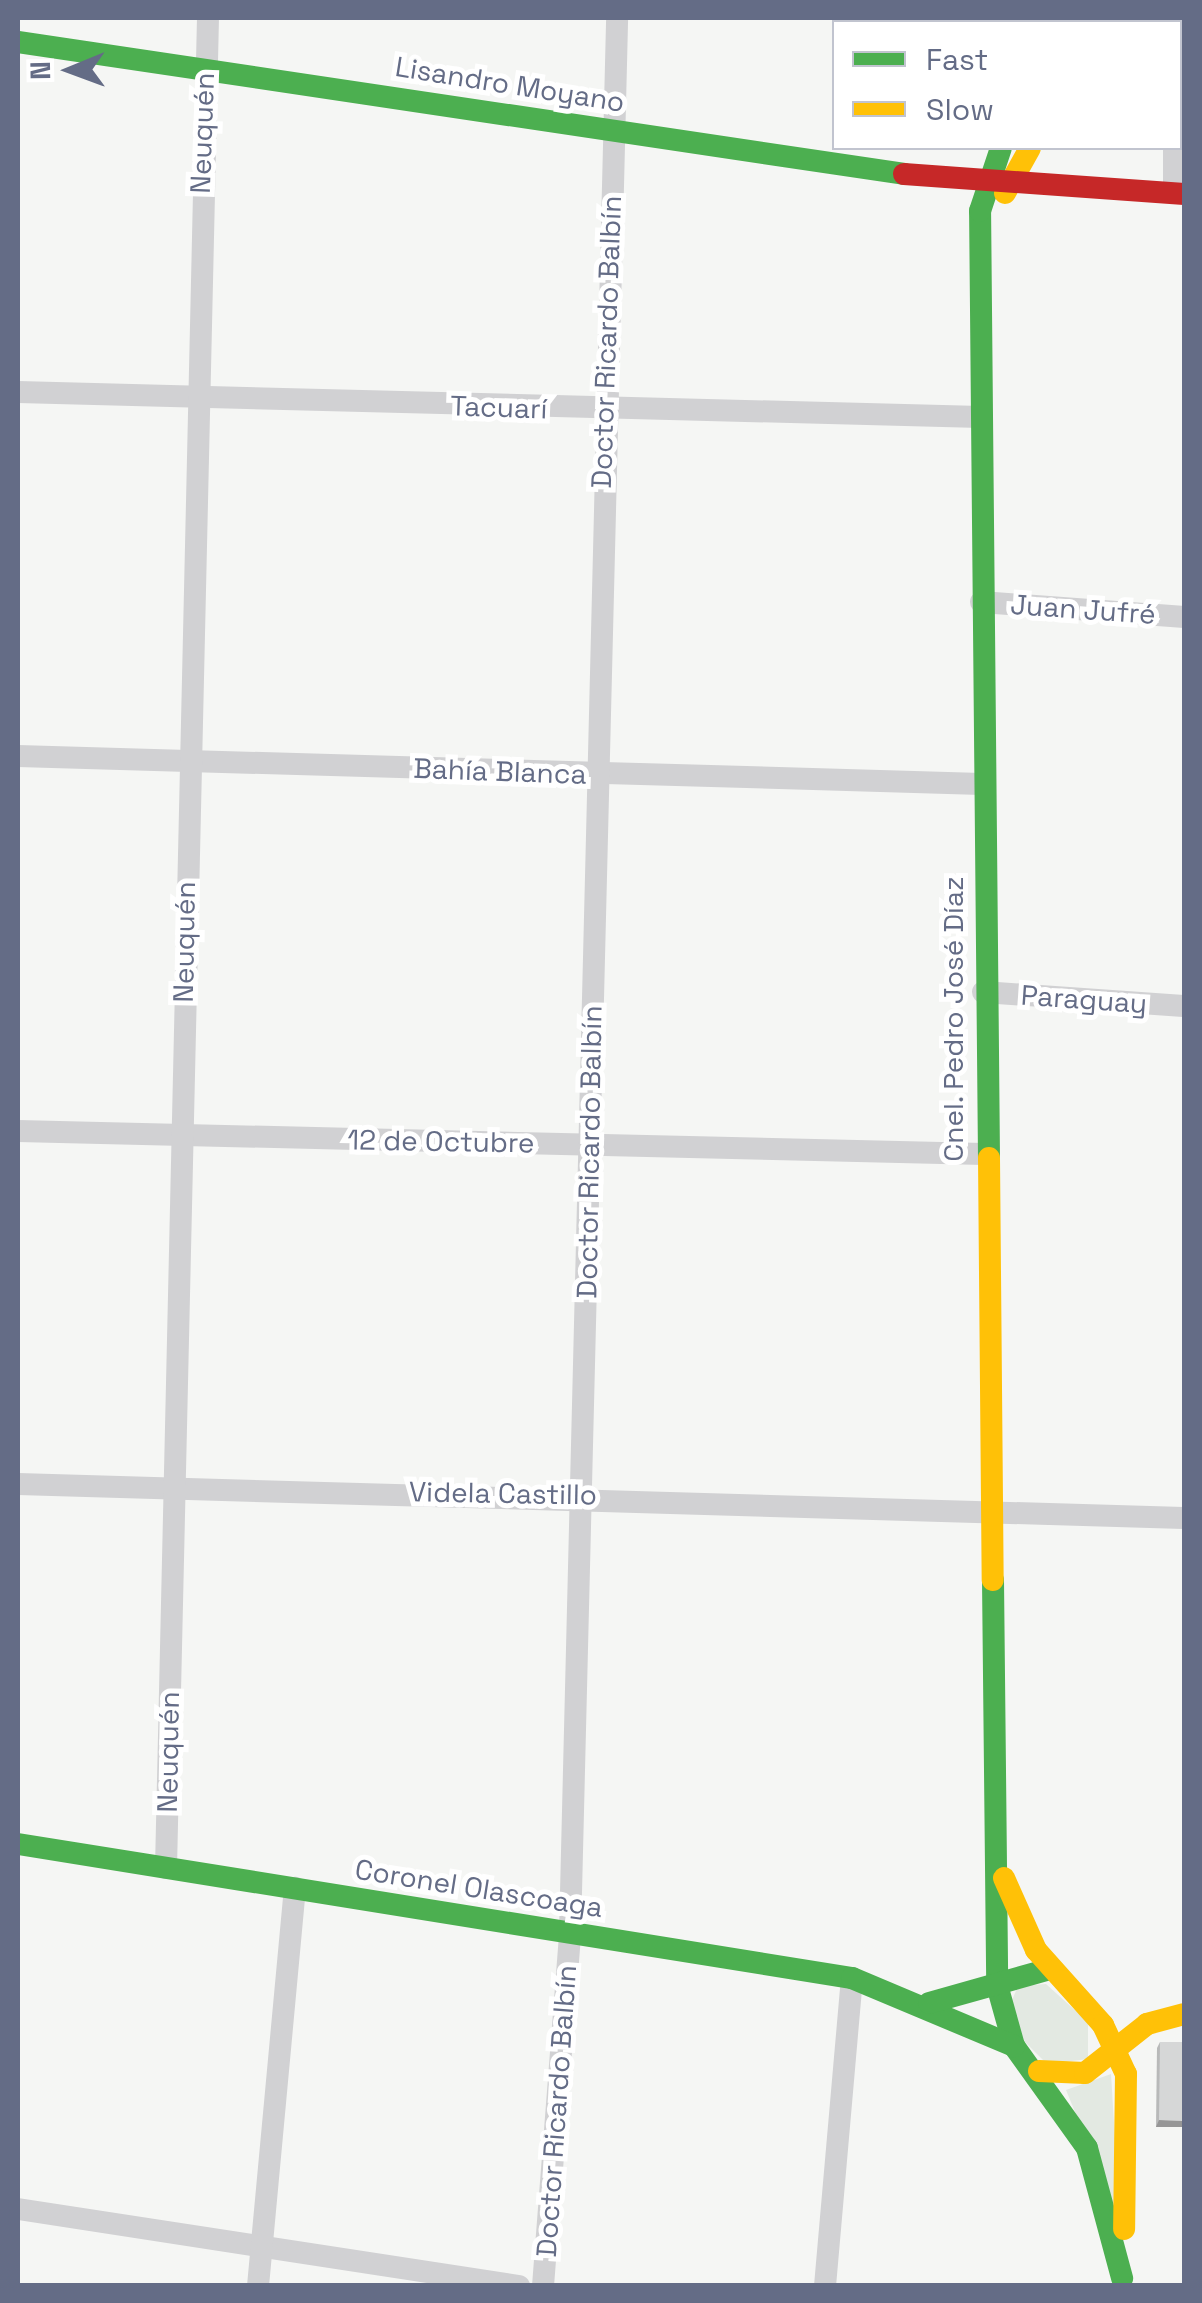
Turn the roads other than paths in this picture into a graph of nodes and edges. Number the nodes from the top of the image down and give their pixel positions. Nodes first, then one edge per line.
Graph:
1 (208, 18) edge
2 (617, 18) edge
3 (18, 42) edge
4 (204, 68) junction
5 (611, 130) junction
6 (1001, 150) edge
7 (1028, 150) edge
8 (1174, 150) edge
9 (996, 183) junction
10 (1179, 193) edge
11 (980, 238) junction
12 (18, 392) edge
13 (195, 398) junction
14 (603, 410) junction
15 (980, 417) junction
16 (982, 602) junction
17 (1184, 617) edge
18 (18, 756) edge
19 (188, 762) junction
20 (596, 774) junction
21 (982, 784) junction
22 (983, 992) junction
23 (1184, 1006) edge
24 (18, 1131) edge
25 (181, 1135) junction
26 (590, 1144) junction
27 (984, 1154) junction
28 (18, 1484) edge
29 (174, 1487) junction
30 (582, 1494) junction
31 (988, 1510) junction
32 (1184, 1518) edge
33 (18, 1844) edge
34 (996, 1852) junction
35 (166, 1868) junction
36 (294, 1888) junction
37 (570, 1932) junction
38 (1050, 1969) junction
39 (852, 1978) junction
40 (1005, 1980) junction
41 (929, 2003) junction
42 (1184, 2014) edge
43 (1014, 2046) junction
44 (1110, 2054) junction
45 (1039, 2071) junction
46 (18, 2209) edge
47 (262, 2244) junction
48 (1122, 2282) edge
49 (258, 2286) edge
50 (519, 2286) edge
51 (542, 2286) edge
52 (824, 2286) edge

1 - 4 street, Neuquén
2 - 5 street, Doctor Ricardo Balbín
3 - 4 main road, Lisandro Moyano
4 - 5 main road, Lisandro Moyano
4 - 13 street, Neuquén
5 - 9 main road, Lisandro Moyano
5 - 14 street, Doctor Ricardo Balbín
6 - 9 main road
7 - 9 main road
8 - 10 street
9 - 10 main road, Lisandro Moyano
9 - 11 main road, Cnel. Pedro José Díaz
9 - 11 main road
11 - 15 main road, Cnel. Pedro José Díaz
12 - 13 street, Tacuarí
13 - 14 street, Tacuarí
13 - 19 street, Neuquén
14 - 15 street, Tacuarí
14 - 20 street, Doctor Ricardo Balbín
15 - 16 main road, Cnel. Pedro José Díaz
16 - 17 street, Juan Jufré
16 - 21 main road, Cnel. Pedro José Díaz
18 - 19 street, Bahía Blanca
19 - 20 street, Bahía Blanca
19 - 25 street, Neuquén
20 - 21 street, Bahía Blanca
20 - 26 street, Doctor Ricardo Balbín
21 - 22 main road, Cnel. Pedro José Díaz
22 - 23 street, Paraguay
22 - 27 main road, Cnel. Pedro José Díaz
24 - 25 street, 12 de Octubre
25 - 26 street, 12 de Octubre
25 - 29 street, Neuquén
26 - 27 street, 12 de Octubre
26 - 30 street, Doctor Ricardo Balbín
27 - 31 main road, Cnel. Pedro José Díaz
28 - 29 street, Videla Castillo
29 - 30 street, Videla Castillo
29 - 35 street, Neuquén
30 - 31 street, Videla Castillo
30 - 37 street, Doctor Ricardo Balbín
31 - 32 street, Videla Castillo
31 - 34 main road, Cnel. Pedro José Díaz
33 - 35 main road, Coronel Olascoaga
34 - 38 main road, Cnel. Pedro José Díaz
34 - 40 main road, Cnel. Pedro José Díaz
35 - 36 main road, Coronel Olascoaga
36 - 37 main road, Coronel Olascoaga
36 - 47 street
37 - 39 main road, Coronel Olascoaga
37 - 51 street, Doctor Ricardo Balbín
38 - 40 main road
38 - 44 main road, Cnel. Pedro José Díaz
39 - 41 main road, Coronel Olascoaga
39 - 52 street
40 - 41 main road
40 - 43 main road, Cnel. Pedro José Díaz
41 - 43 main road, Coronel Olascoaga
42 - 44 main road
43 - 45 main road, Cnel. Pedro José Díaz
44 - 45 main road
44 - 48 main road, Cnel. Pedro José Díaz
45 - 48 main road, Cnel. Pedro José Díaz
46 - 47 street
47 - 49 street
47 - 50 street

